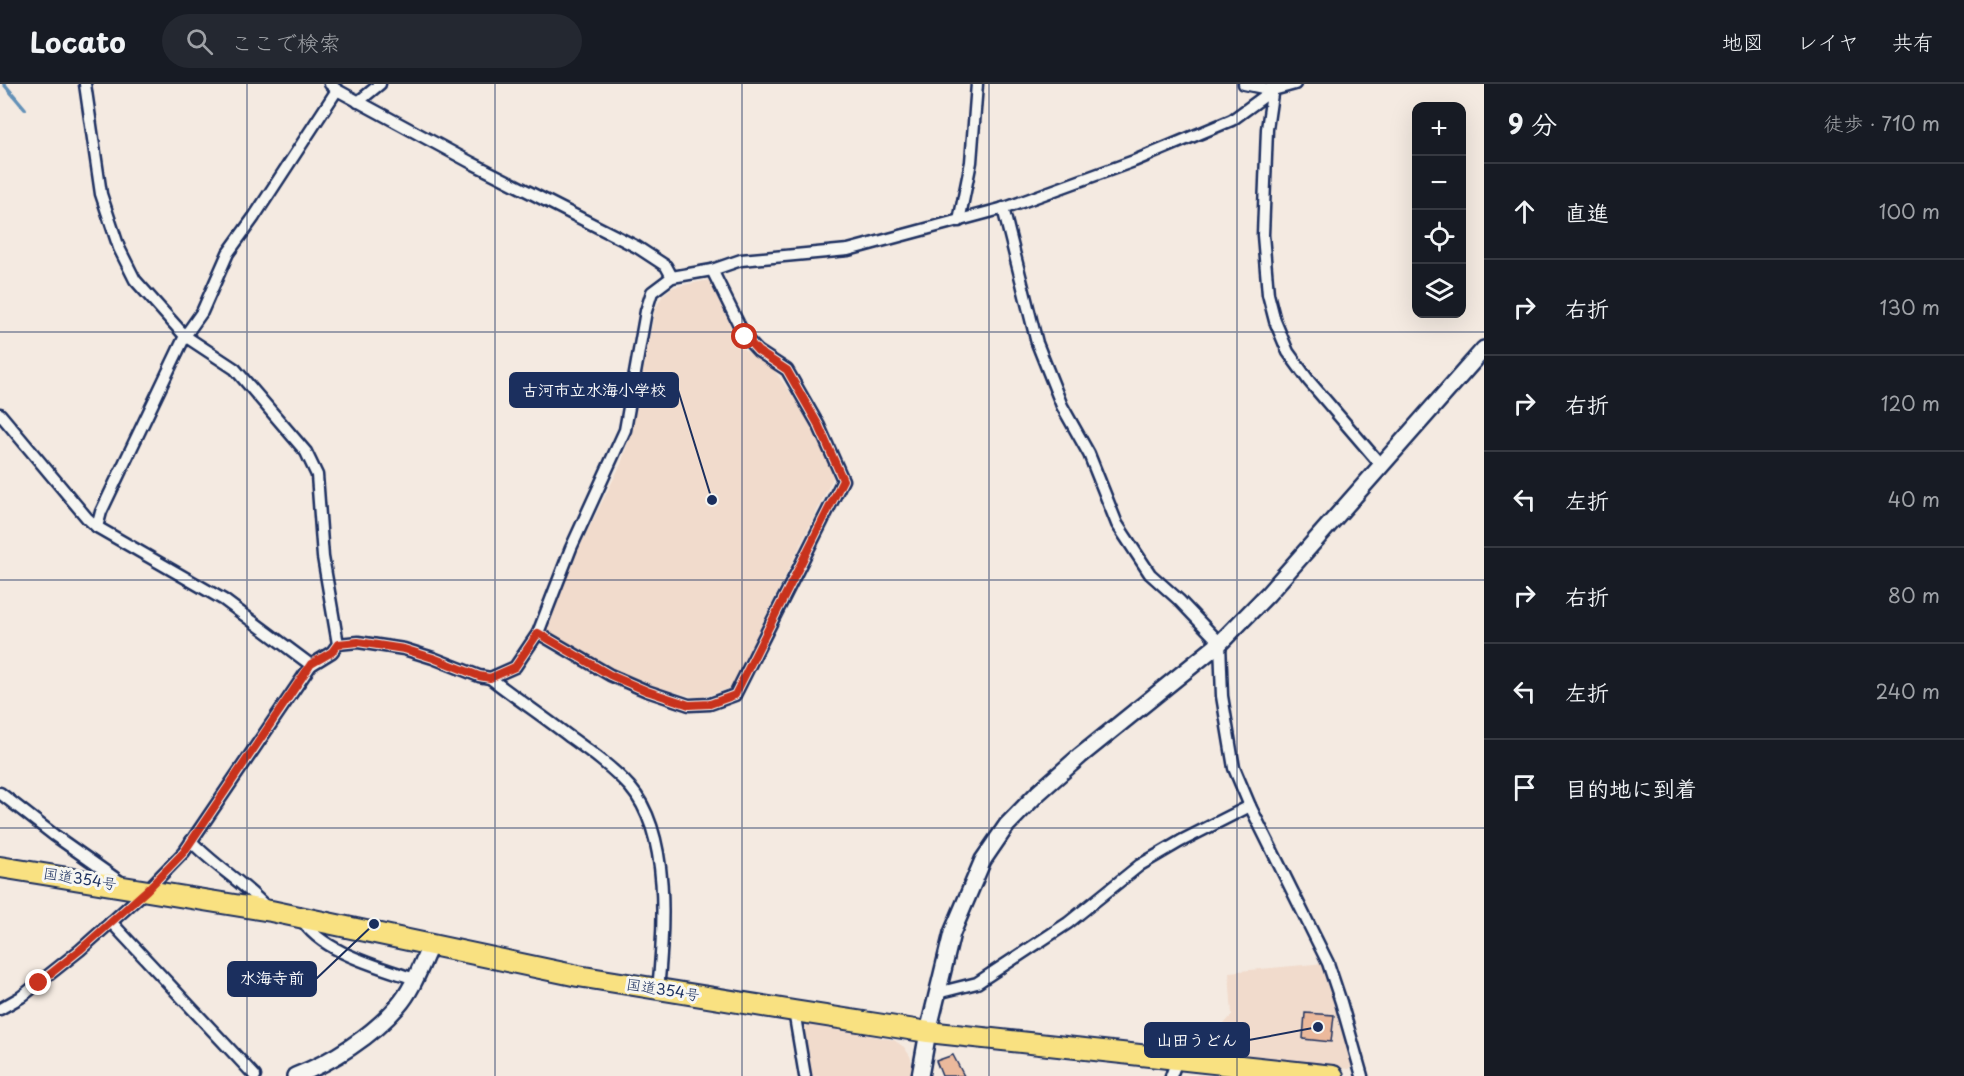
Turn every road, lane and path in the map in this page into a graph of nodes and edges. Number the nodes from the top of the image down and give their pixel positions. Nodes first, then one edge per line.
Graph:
1 (85, 84) edge
2 (380, 84) edge
3 (977, 84) edge
4 (1244, 84) edge
5 (1295, 84) edge
6 (334, 87) edge
7 (1273, 87) edge
8 (358, 102) junction
9 (1003, 208) junction
10 (959, 221) junction
11 (712, 270) junction
12 (672, 277) junction
13 (185, 336) junction
14 (1482, 356) edge
15 (0, 414) edge
16 (1381, 465) junction
17 (97, 527) junction
18 (538, 633) junction
19 (1220, 643) junction
20 (338, 644) junction
21 (311, 664) junction
22 (490, 678) junction
23 (0, 793) edge
24 (1250, 807) junction
25 (191, 841) junction
26 (0, 867) edge
27 (127, 886) junction
28 (147, 890) junction
29 (271, 911) junction
30 (301, 917) junction
31 (111, 922) junction
32 (431, 944) junction
33 (415, 979) junction
34 (658, 990) junction
35 (938, 993) junction
36 (0, 1009) edge
37 (794, 1011) junction
38 (928, 1032) junction
39 (1174, 1067) edge
40 (255, 1076) edge
41 (295, 1076) edge
42 (805, 1076) edge
43 (920, 1076) edge
44 (1332, 1076) edge
45 (1362, 1076) edge

1 - 13 street
2 - 8 street
3 - 10 street
4 - 7 street
5 - 7 street
6 - 8 street
6 - 13 street
7 - 9 street
7 - 16 street
8 - 12 street
9 - 10 street
9 - 19 street
10 - 11 street
11 - 12 street
11 - 18 street
12 - 18 street
13 - 17 street
13 - 20 street
14 - 16 street
15 - 17 street
16 - 19 street
17 - 21 street
18 - 22 street
19 - 24 street
19 - 35 street
20 - 21 street
20 - 22 street
21 - 25 street
22 - 34 street
23 - 27 street
24 - 35 street
24 - 45 street
25 - 28 street
25 - 29 street
26 - 27 highway, 国道354号
27 - 28 highway, 国道354号
28 - 29 highway, 国道354号
28 - 31 street
29 - 30 highway, 国道354号
30 - 32 highway, 国道354号
30 - 33 street
31 - 36 street
31 - 40 street
32 - 33 street
32 - 34 highway, 国道354号
33 - 41 street
34 - 37 highway, 国道354号
35 - 38 street
37 - 38 highway, 国道354号
37 - 42 street
38 - 39 highway, 国道354号
38 - 43 street
39 - 44 highway, 国道354号

